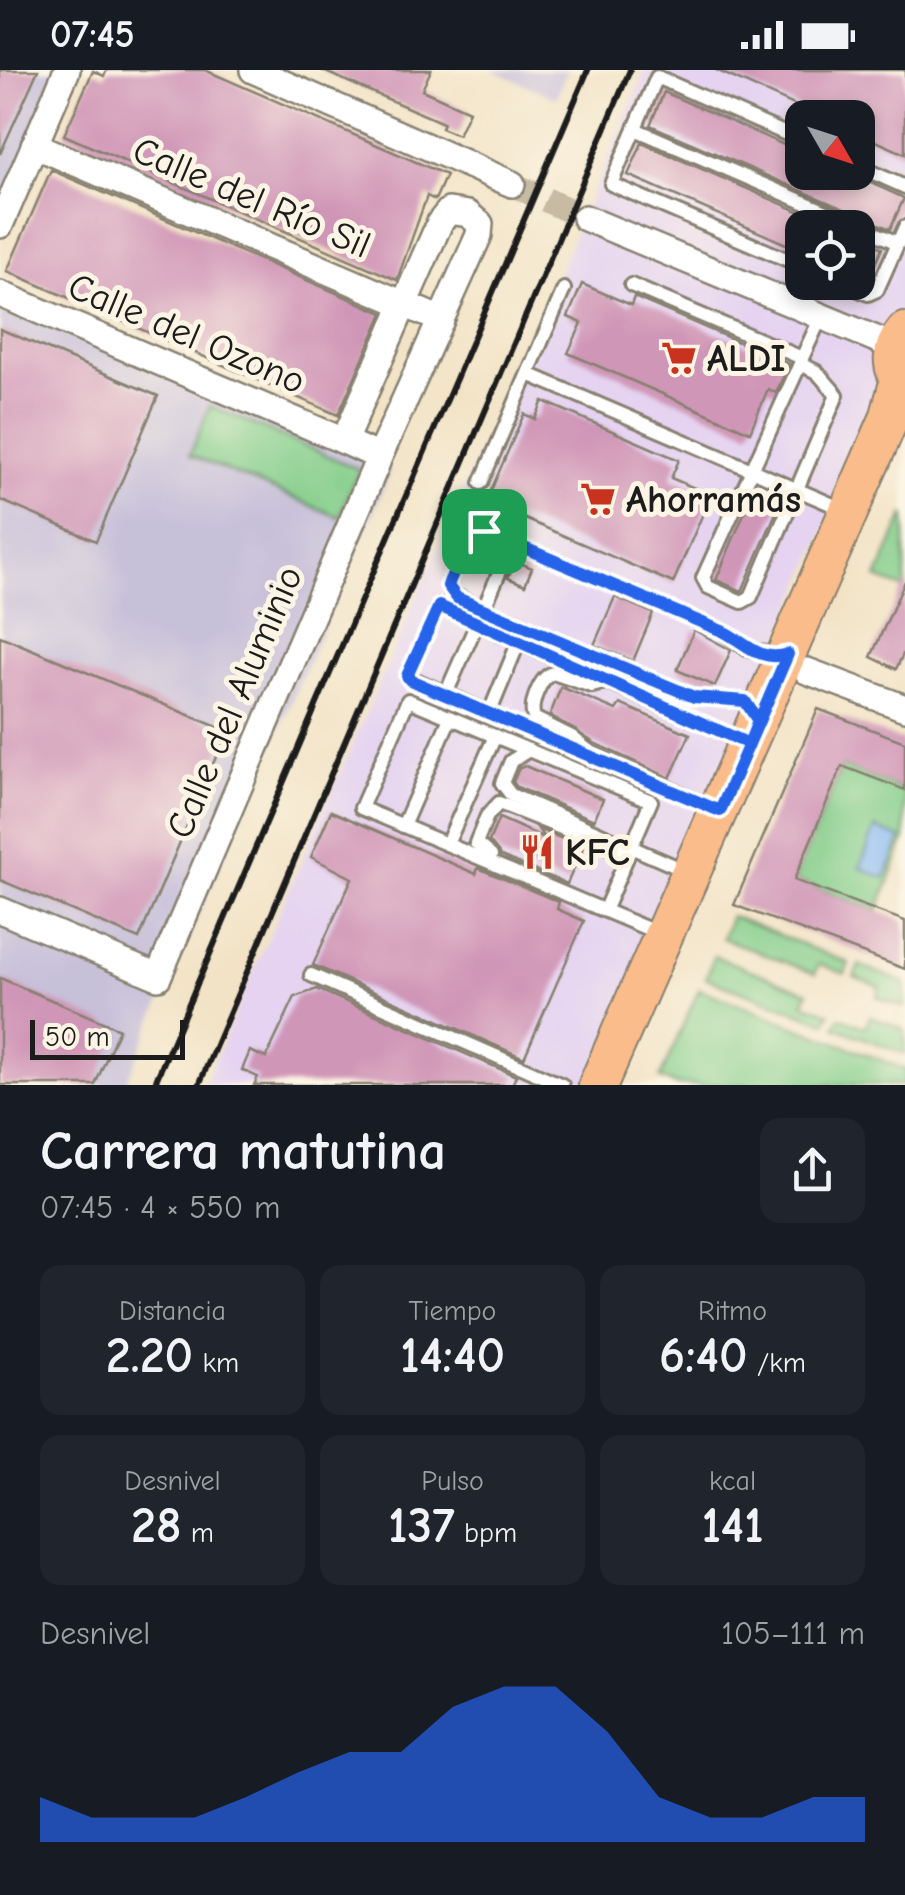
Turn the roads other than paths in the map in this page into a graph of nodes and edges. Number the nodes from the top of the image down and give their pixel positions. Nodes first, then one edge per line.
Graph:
1 (67, 70) edge
2 (254, 70) edge
3 (635, 129) junction
4 (785, 134) edge
5 (34, 144) junction
6 (875, 174) edge
7 (512, 184) tunnel mouth
8 (905, 187) edge
9 (586, 218) tunnel mouth
10 (0, 226) edge
11 (905, 227) edge
12 (898, 243) junction
13 (785, 259) edge
14 (632, 285) dead end
15 (564, 289) dead end
16 (875, 291) edge
17 (0, 294) edge
18 (404, 303) junction
19 (822, 316) junction
20 (441, 320) junction
21 (901, 360) edge
22 (801, 361) junction
23 (528, 374) junction
24 (344, 441) junction
25 (905, 446) edge
26 (379, 457) junction
27 (752, 469) junction
28 (481, 482) dead end
29 (796, 488) junction
30 (849, 512) junction
31 (512, 543) junction
32 (480, 617) junction
33 (520, 641) junction
34 (797, 662) junction
35 (607, 682) junction
36 (446, 696) junction
37 (905, 708) edge
38 (489, 714) junction
39 (450, 718) junction
40 (754, 732) junction
41 (495, 736) junction
42 (529, 750) junction
43 (591, 753) junction
44 (720, 811) junction
45 (404, 826) junction
46 (447, 844) junction
47 (628, 853) junction
48 (692, 873) junction
49 (556, 892) junction
50 (605, 909) junction
51 (0, 910) edge
52 (664, 936) junction
53 (311, 975) dead end
54 (562, 1085) edge
55 (598, 1085) edge
56 (626, 1085) edge

1 - 5 street
2 - 7 street
3 - 4 lane
3 - 12 lane
3 - 13 lane
5 - 10 street
5 - 18 street, Calle del Río Sil
6 - 8 lane
9 - 19 street
11 - 12 lane
12 - 16 lane
14 - 22 lane
15 - 23 lane
17 - 24 street, Calle del Ozono
18 - 20 street, Calle del Río Sil
18 - 20 street, Calle del Aluminio
18 - 24 street, Calle del Aluminio
19 - 21 street
19 - 22 lane
20 - 26 street, Calle del Aluminio
21 - 30 main road
22 - 27 lane
22 - 29 lane
23 - 27 lane
23 - 28 lane
24 - 26 street
25 - 34 main road
26 - 51 street, Calle del Aluminio
27 - 29 lane
27 - 29 lane
29 - 30 lane
30 - 34 main road
31 - 32 lane
31 - 32 lane
31 - 34 lane
32 - 33 lane
32 - 36 lane
32 - 36 lane
32 - 40 lane
33 - 35 lane
33 - 38 lane
34 - 37 street
34 - 40 main road
34 - 56 main road
35 - 40 lane
35 - 43 lane
36 - 38 lane
38 - 43 lane
39 - 41 lane
39 - 45 lane
39 - 45 lane
40 - 44 main road
41 - 42 lane
41 - 46 lane
42 - 47 lane
42 - 47 lane
43 - 44 lane
44 - 48 main road
45 - 46 lane
46 - 49 lane
47 - 48 lane
47 - 49 lane
47 - 50 lane
48 - 52 main road
49 - 50 lane
50 - 52 lane
52 - 55 main road
53 - 54 lane

